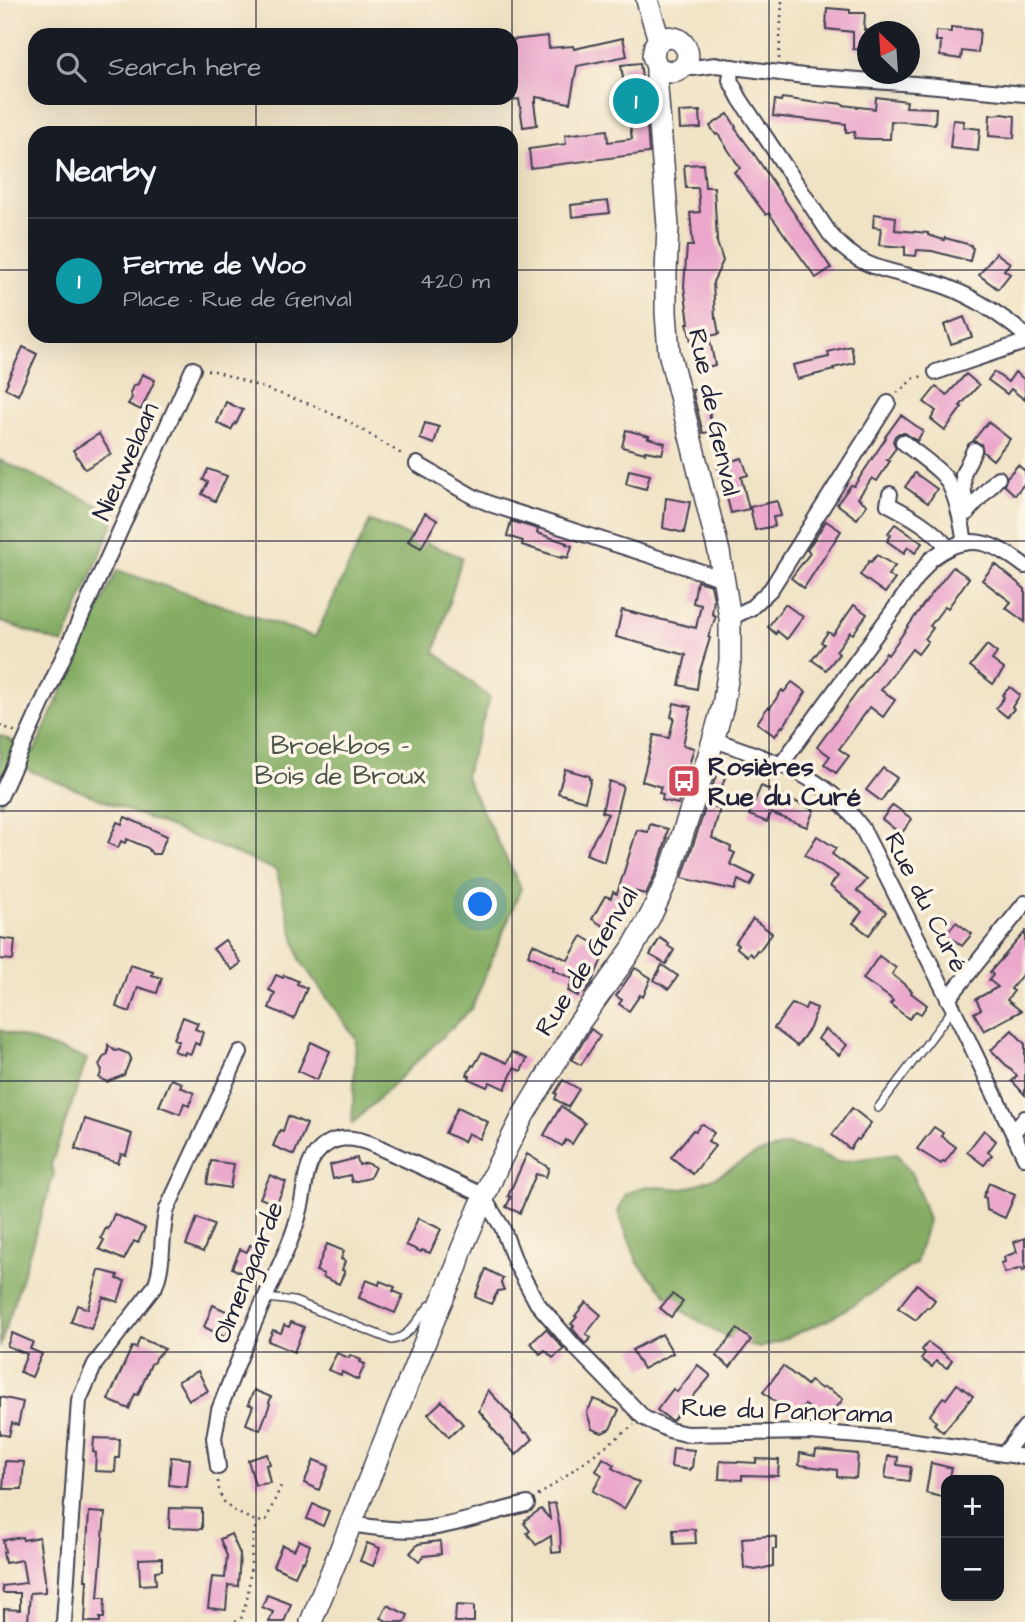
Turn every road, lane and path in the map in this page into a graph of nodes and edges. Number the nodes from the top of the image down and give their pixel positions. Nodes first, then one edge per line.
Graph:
1 (647, 0) edge
2 (653, 0) edge
3 (782, 0) edge
4 (672, 55) junction
5 (732, 67) junction
6 (778, 73) junction
7 (1025, 94) edge
8 (1025, 335) edge
9 (1025, 342) edge
10 (193, 369) joint
11 (936, 372) joint
12 (888, 403) joint
13 (903, 442) dead end
14 (974, 450) dead end
15 (417, 464) joint
16 (998, 478) dead end
17 (887, 501) dead end
18 (964, 517) junction
19 (965, 543) junction
20 (948, 548) junction
21 (1025, 566) edge
22 (724, 579) junction
23 (730, 618) junction
24 (0, 725) edge
25 (27, 736) junction
26 (713, 739) junction
27 (780, 766) junction
28 (0, 797) edge
29 (1025, 903) edge
30 (951, 1003) junction
31 (240, 1052) dead end
32 (878, 1108) dead end
33 (1025, 1118) edge
34 (1014, 1132) junction
35 (1025, 1158) edge
36 (485, 1196) junction
37 (265, 1298) junction
38 (439, 1307) junction
39 (644, 1418) junction
40 (1025, 1427) edge
41 (1004, 1454) junction
42 (1025, 1457) edge
43 (218, 1467) joint
44 (281, 1486) dead end
45 (527, 1504) joint
46 (258, 1522) junction
47 (350, 1524) junction
48 (64, 1622) edge
49 (235, 1622) edge
50 (311, 1622) edge

1 - 4 street
2 - 4 street
3 - 6 path
4 - 5 street
4 - 22 street, Rue de Genval
5 - 6 street
5 - 8 street
6 - 7 street
9 - 11 street
10 - 15 path
10 - 25 street, Nieuwelaan
11 - 12 path
12 - 23 street
13 - 18 street
14 - 18 street
15 - 22 street
16 - 18 street
17 - 20 street
18 - 19 street
19 - 20 street
19 - 21 street
20 - 27 street
22 - 23 street, Rue de Genval
23 - 26 street, Rue de Genval
24 - 25 path
25 - 28 street, Nieuwelaan
26 - 27 street, Rue du Curé
26 - 36 street, Rue de Genval
27 - 30 street, Rue du Curé
29 - 30 street
30 - 32 lane
30 - 34 street, Rue du Curé
31 - 48 street
33 - 34 street
34 - 35 street, Rue du Curé
36 - 37 street, Olmengaarde
36 - 38 street, Rue de Genval
36 - 39 street, Rue du Panorama
37 - 38 lane
37 - 43 street, Olmengaarde
38 - 47 street, Rue de Genval
39 - 41 street, Rue du Panorama
39 - 45 path
40 - 41 street
41 - 42 street, Rue du Panorama
43 - 46 path
44 - 46 path
45 - 47 street
46 - 49 path
47 - 50 street, Rue de Genval

